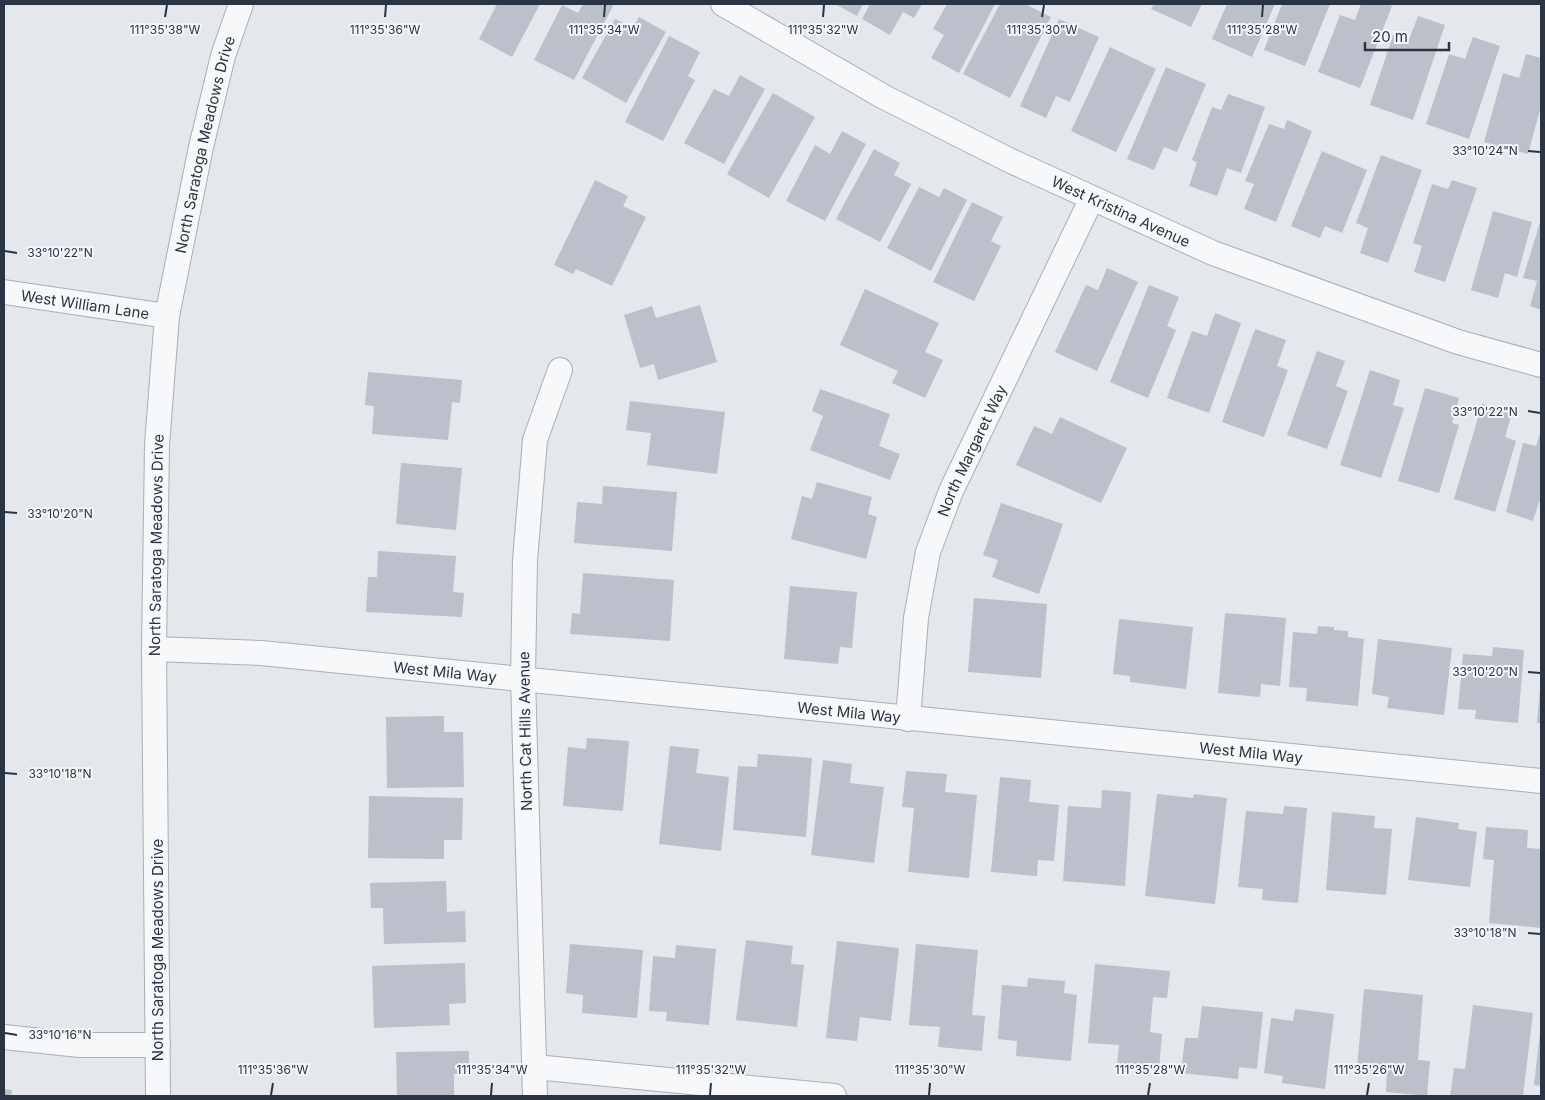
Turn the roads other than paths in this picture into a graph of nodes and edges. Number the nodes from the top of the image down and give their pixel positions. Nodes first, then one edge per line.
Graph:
1 (241, 4) edge
2 (723, 4) edge
3 (1092, 198) junction
4 (4, 292) edge
5 (167, 316) junction
6 (1541, 365) edge
7 (560, 370) dead end
8 (154, 649) junction
9 (523, 678) junction
10 (908, 719) junction
11 (1541, 781) edge
12 (4, 1037) edge
13 (158, 1045) junction
14 (535, 1067) junction
15 (158, 1096) edge
16 (535, 1096) edge
17 (834, 1096) edge

1 - 5 street, North Saratoga Meadows Drive
2 - 3 street, West Kristina Avenue
3 - 6 street, West Kristina Avenue
3 - 10 street, North Margaret Way
4 - 5 street, West William Lane
5 - 8 street, North Saratoga Meadows Drive
7 - 9 street, North Cat Hills Avenue
8 - 9 street, West Mila Way
8 - 13 street, North Saratoga Meadows Drive
9 - 10 street, West Mila Way
9 - 14 street, North Cat Hills Avenue
10 - 11 street, West Mila Way
12 - 13 street
13 - 15 street, North Saratoga Meadows Drive
14 - 16 street, North Cat Hills Avenue
14 - 17 street

